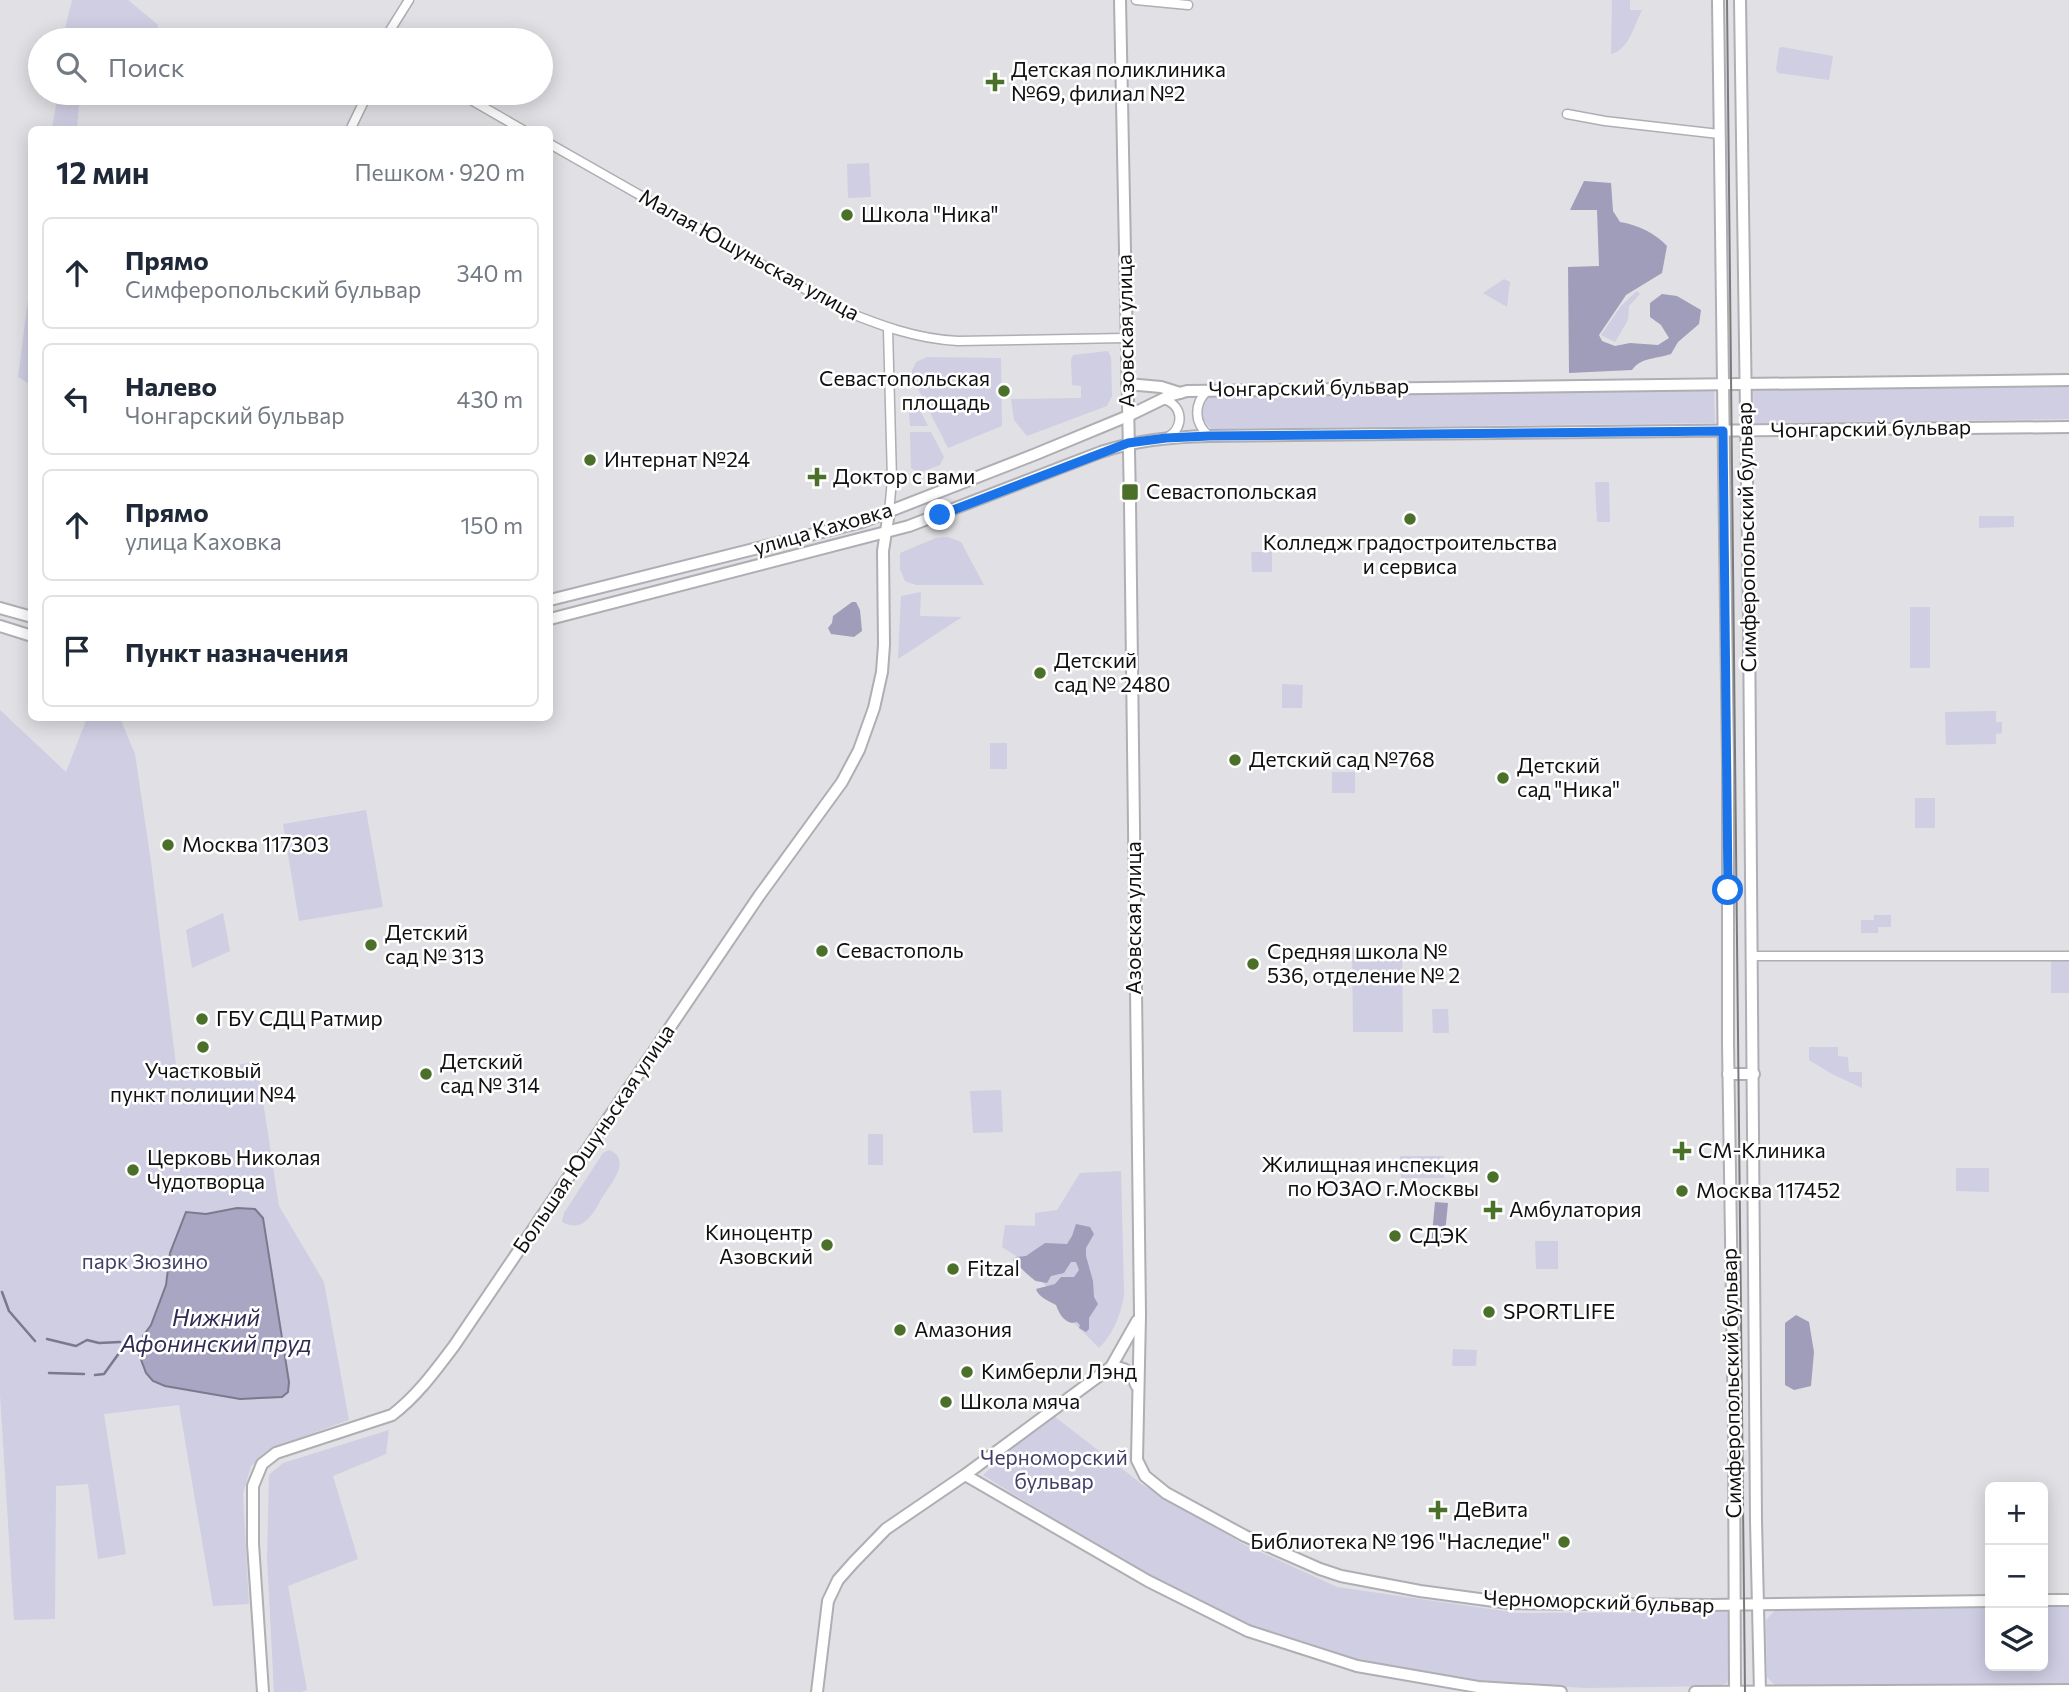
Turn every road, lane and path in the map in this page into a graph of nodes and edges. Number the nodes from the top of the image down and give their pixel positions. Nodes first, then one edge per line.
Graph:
1 (409, 0) edge
2 (1120, 0) edge
3 (1136, 0) edge
4 (1718, 0) edge
5 (1740, 0) edge
6 (1188, 5) dead end
7 (392, 28) edge
8 (362, 105) edge
9 (480, 105) edge
10 (1567, 114) dead end
11 (352, 126) edge
12 (516, 126) edge
13 (1719, 134) junction
14 (553, 146) edge
15 (888, 328) junction
16 (1125, 338) junction
17 (2069, 380) edge
18 (1722, 383) junction
19 (1745, 383) junction
20 (1128, 384) junction
21 (1208, 390) junction
22 (1180, 393) junction
23 (1163, 399) junction
24 (1128, 416) junction
25 (2069, 427) edge
26 (1723, 431) junction
27 (1746, 431) junction
28 (1209, 436) junction
29 (1166, 438) junction
30 (1128, 443) junction
31 (889, 512) junction
32 (886, 532) junction
33 (553, 599) edge
34 (0, 608) edge
35 (28, 616) edge
36 (553, 618) edge
37 (0, 626) edge
38 (28, 635) edge
39 (1752, 956) junction
40 (2069, 956) edge
41 (1728, 1074) junction
42 (1754, 1074) junction
43 (1140, 1315) junction
44 (1111, 1367) junction
45 (1137, 1388) junction
46 (965, 1475) junction
47 (2048, 1600) edge
48 (2069, 1600) edge
49 (1985, 1601) edge
50 (1734, 1605) junction
51 (1758, 1605) junction
52 (2069, 1690) edge
53 (263, 1692) edge
54 (817, 1692) edge
55 (1562, 1692) edge
56 (1695, 1692) edge
57 (1735, 1692) edge
58 (1760, 1692) edge

1 - 7 street
2 - 16 main road, Азовская улица
3 - 6 street
4 - 13 main road, Симферопольский бульвар
5 - 19 main road, Симферопольский бульвар
8 - 11 street
9 - 12 street
10 - 13 street
13 - 18 main road, Симферопольский бульвар
14 - 15 street, Малая Юшуньская улица
15 - 16 street, Малая Юшуньская улица
15 - 31 street
16 - 20 main road, Азовская улица
17 - 19 main road, Чонгарский бульвар
18 - 19 main road, Чонгарский бульвар
18 - 21 main road, Чонгарский бульвар
18 - 26 main road, Симферопольский бульвар
19 - 27 main road, Симферопольский бульвар
20 - 22 main road, Чонгарский бульвар
20 - 24 main road, Азовская улица
21 - 22 main road, Чонгарский бульвар
21 - 28 street
22 - 23 main road, Чонгарский бульвар
23 - 24 main road, Чонгарский бульвар
23 - 29 street
24 - 30 main road, Азовская улица
24 - 31 main road, улица Каховка
25 - 27 main road, Чонгарский бульвар
26 - 27 main road, Чонгарский бульвар
26 - 28 main road, Чонгарский бульвар
26 - 41 main road, Симферопольский бульвар
27 - 39 main road, Симферопольский бульвар
28 - 29 main road, Чонгарский бульвар
29 - 30 main road, Чонгарский бульвар
30 - 32 main road, улица Каховка
30 - 43 main road, Азовская улица
31 - 32 main road, Большая Юшуньская улица
31 - 33 main road, улица Каховка
32 - 36 main road, улица Каховка
32 - 53 main road, Большая Юшуньская улица
34 - 35 main road
37 - 38 main road
39 - 40 street
39 - 42 main road, Симферопольский бульвар
41 - 42 main road
41 - 50 main road, Симферопольский бульвар
42 - 51 main road, Симферопольский бульвар
43 - 44 main road, Азовская улица
43 - 45 main road, Черноморский бульвар
44 - 45 main road
44 - 46 main road, Азовская улица
45 - 50 main road, Черноморский бульвар
46 - 54 main road, Азовская улица
46 - 55 main road
47 - 48 main road
49 - 51 main road, Черноморский бульвар
50 - 51 main road, Черноморский бульвар
50 - 57 main road, Симферопольский бульвар
51 - 58 main road, Симферопольский бульвар
52 - 58 main road
56 - 57 main road
57 - 58 main road

